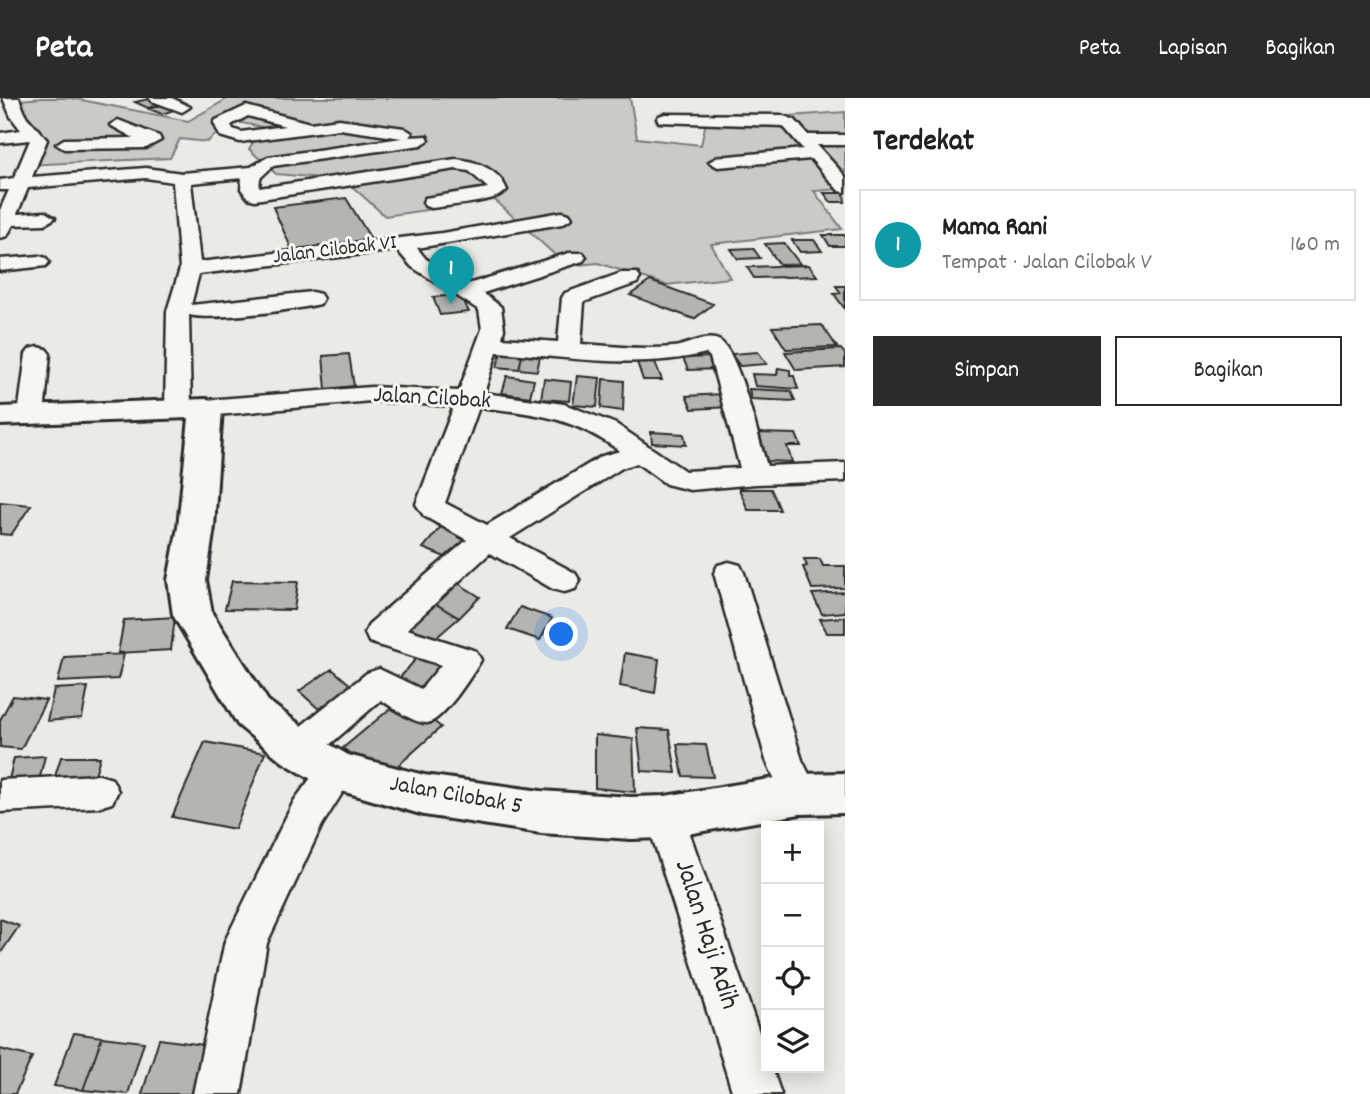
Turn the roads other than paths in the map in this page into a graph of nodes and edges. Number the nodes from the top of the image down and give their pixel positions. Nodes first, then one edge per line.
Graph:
1 (10, 98) edge
2 (157, 98) edge
3 (694, 104) dead end
4 (181, 107) dead end
5 (142, 116) dead end
6 (19, 117) junction
7 (0, 118) edge
8 (665, 119) dead end
9 (705, 119) junction
10 (118, 125) junction
11 (310, 128) dead end
12 (0, 138) edge
13 (421, 140) junction
14 (845, 140) edge
15 (34, 144) junction
16 (64, 144) junction
17 (810, 147) junction
18 (10, 156) dead end
19 (718, 162) dead end
20 (456, 164) junction
21 (254, 172) junction
22 (182, 178) junction
23 (0, 185) edge
24 (22, 185) junction
25 (845, 187) edge
26 (432, 202) dead end
27 (45, 218) dead end
28 (562, 218) dead end
29 (3, 226) edge
30 (402, 243) junction
31 (569, 259) dead end
32 (39, 262) dead end
33 (0, 265) edge
34 (190, 270) junction
35 (629, 278) dead end
36 (466, 292) junction
37 (312, 299) dead end
38 (186, 311) junction
39 (487, 344) junction
40 (569, 350) junction
41 (38, 354) dead end
42 (471, 399) junction
43 (192, 409) junction
44 (15, 416) edge
45 (639, 454) junction
46 (845, 472) edge
47 (756, 475) junction
48 (488, 538) junction
49 (729, 573) dead end
50 (564, 581) dead end
51 (299, 749) junction
52 (337, 771) junction
53 (99, 791) dead end
54 (845, 793) edge
55 (800, 794) junction
56 (0, 796) edge
57 (665, 817) junction
58 (217, 1094) edge
59 (757, 1094) edge

1 - 6 street
2 - 4 street
3 - 9 street
5 - 10 street
6 - 7 street
6 - 15 street
8 - 9 street
9 - 17 street
10 - 16 street
10 - 16 street
11 - 13 street
12 - 15 street
13 - 20 street
13 - 21 street
14 - 17 street
15 - 16 street
15 - 18 street
15 - 24 street
17 - 19 street
17 - 25 street
20 - 21 street
20 - 26 street
21 - 22 street
22 - 24 street
22 - 34 street
23 - 24 street
24 - 29 street
27 - 29 street
28 - 30 street, Jalan Cilobak VI
30 - 34 street, Jalan Cilobak VI
30 - 36 street
31 - 36 street
32 - 33 street
34 - 38 street
35 - 40 street
36 - 39 street
37 - 38 street
38 - 43 street
39 - 40 street
39 - 42 street
40 - 47 street
41 - 44 street
42 - 43 street, Jalan Cilobak
42 - 45 street, Jalan Cilobak
42 - 48 street
43 - 44 street, Jalan Cilobak
43 - 51 street, Jalan Cilobak 5
45 - 47 street, Jalan Cilobak
45 - 48 street
46 - 47 street, Jalan Cilobak
48 - 50 street
48 - 51 street
49 - 55 street
51 - 52 street, Jalan Cilobak 5
52 - 57 street, Jalan Cilobak 5
52 - 58 street
53 - 56 street
54 - 55 street, Jalan Cilobak 5
55 - 57 street, Jalan Cilobak 5
57 - 59 street, Jalan Haji Adih

